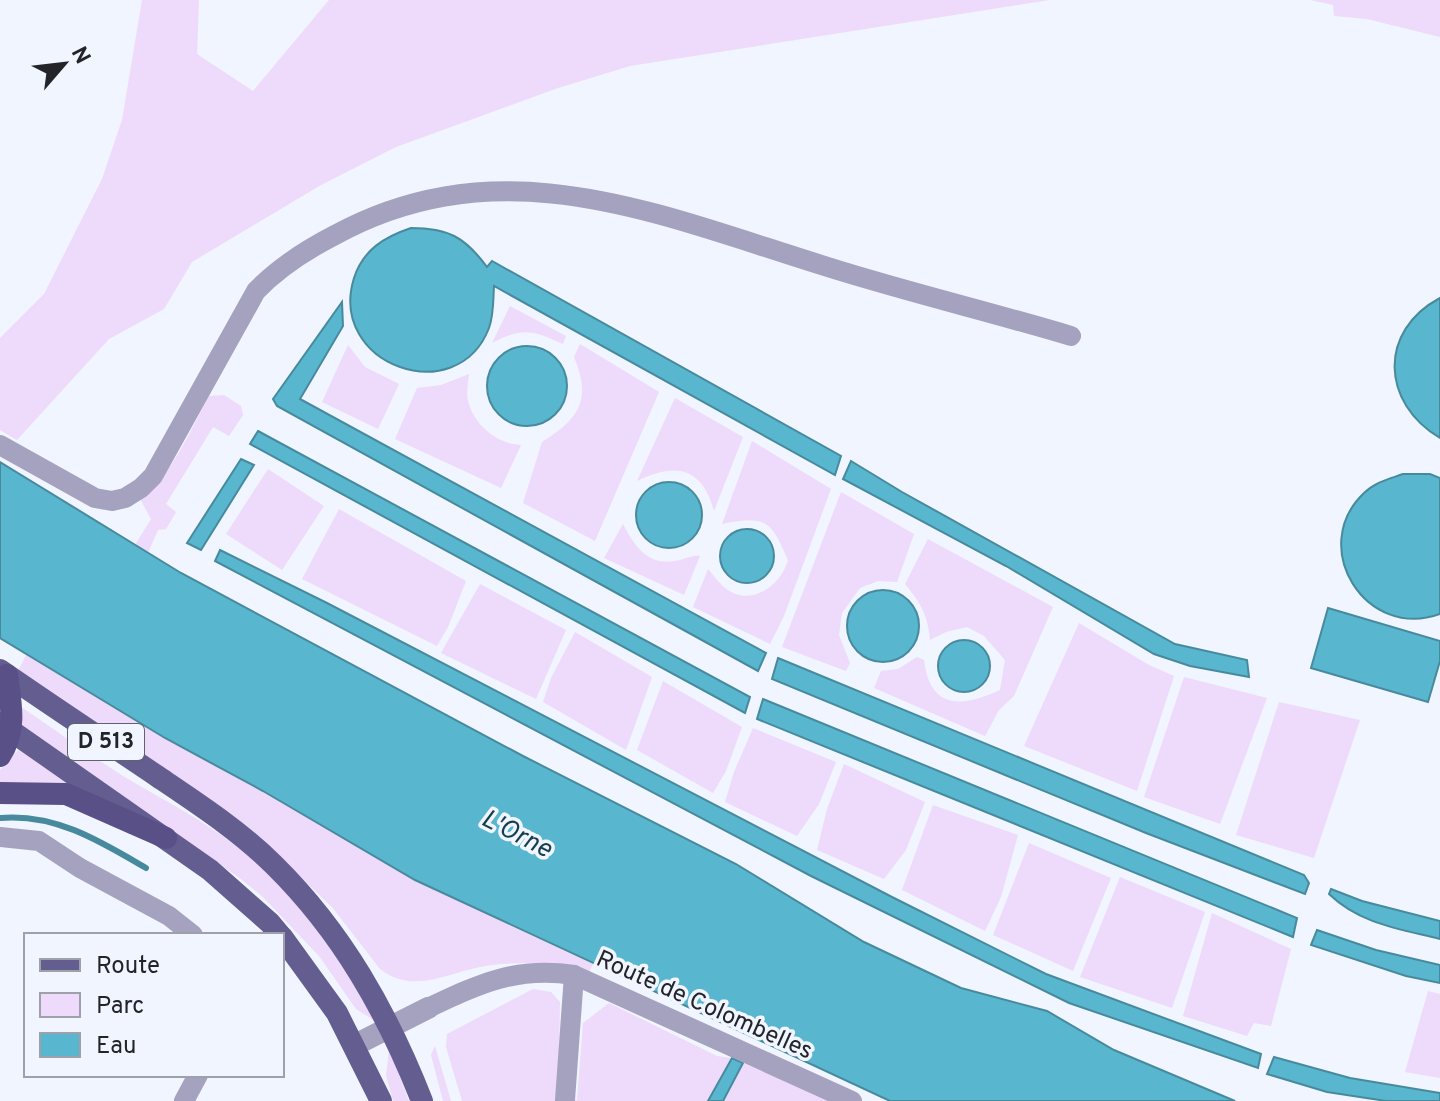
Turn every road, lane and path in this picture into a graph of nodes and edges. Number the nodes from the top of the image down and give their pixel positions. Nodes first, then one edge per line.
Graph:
1 (1071, 336) dead end
2 (0, 445) edge
3 (3, 672) edge
4 (6, 727) edge
5 (0, 756) edge
6 (0, 793) edge
7 (0, 837) edge
8 (166, 838) junction
9 (190, 933) edge
10 (278, 933) edge
11 (284, 940) edge
12 (574, 975) junction
13 (428, 1008) joint
14 (391, 1027) junction
15 (355, 1045) junction
16 (197, 1077) edge
17 (565, 1100) edge
18 (184, 1101) edge
19 (381, 1101) edge
20 (422, 1101) edge
21 (852, 1101) edge

1 - 2 street
3 - 4 highway
3 - 14 main road, D 513
4 - 5 highway
4 - 8 main road, D 513
6 - 8 highway
7 - 9 street
8 - 10 main road, D 513
11 - 15 main road, D 513
12 - 13 street, Route de Colombelles
12 - 17 street
12 - 21 street, Route de Colombelles
13 - 14 street, Route de Colombelles
14 - 15 street, Route de Colombelles
14 - 20 main road, D 513
15 - 19 main road, D 513
16 - 18 street

